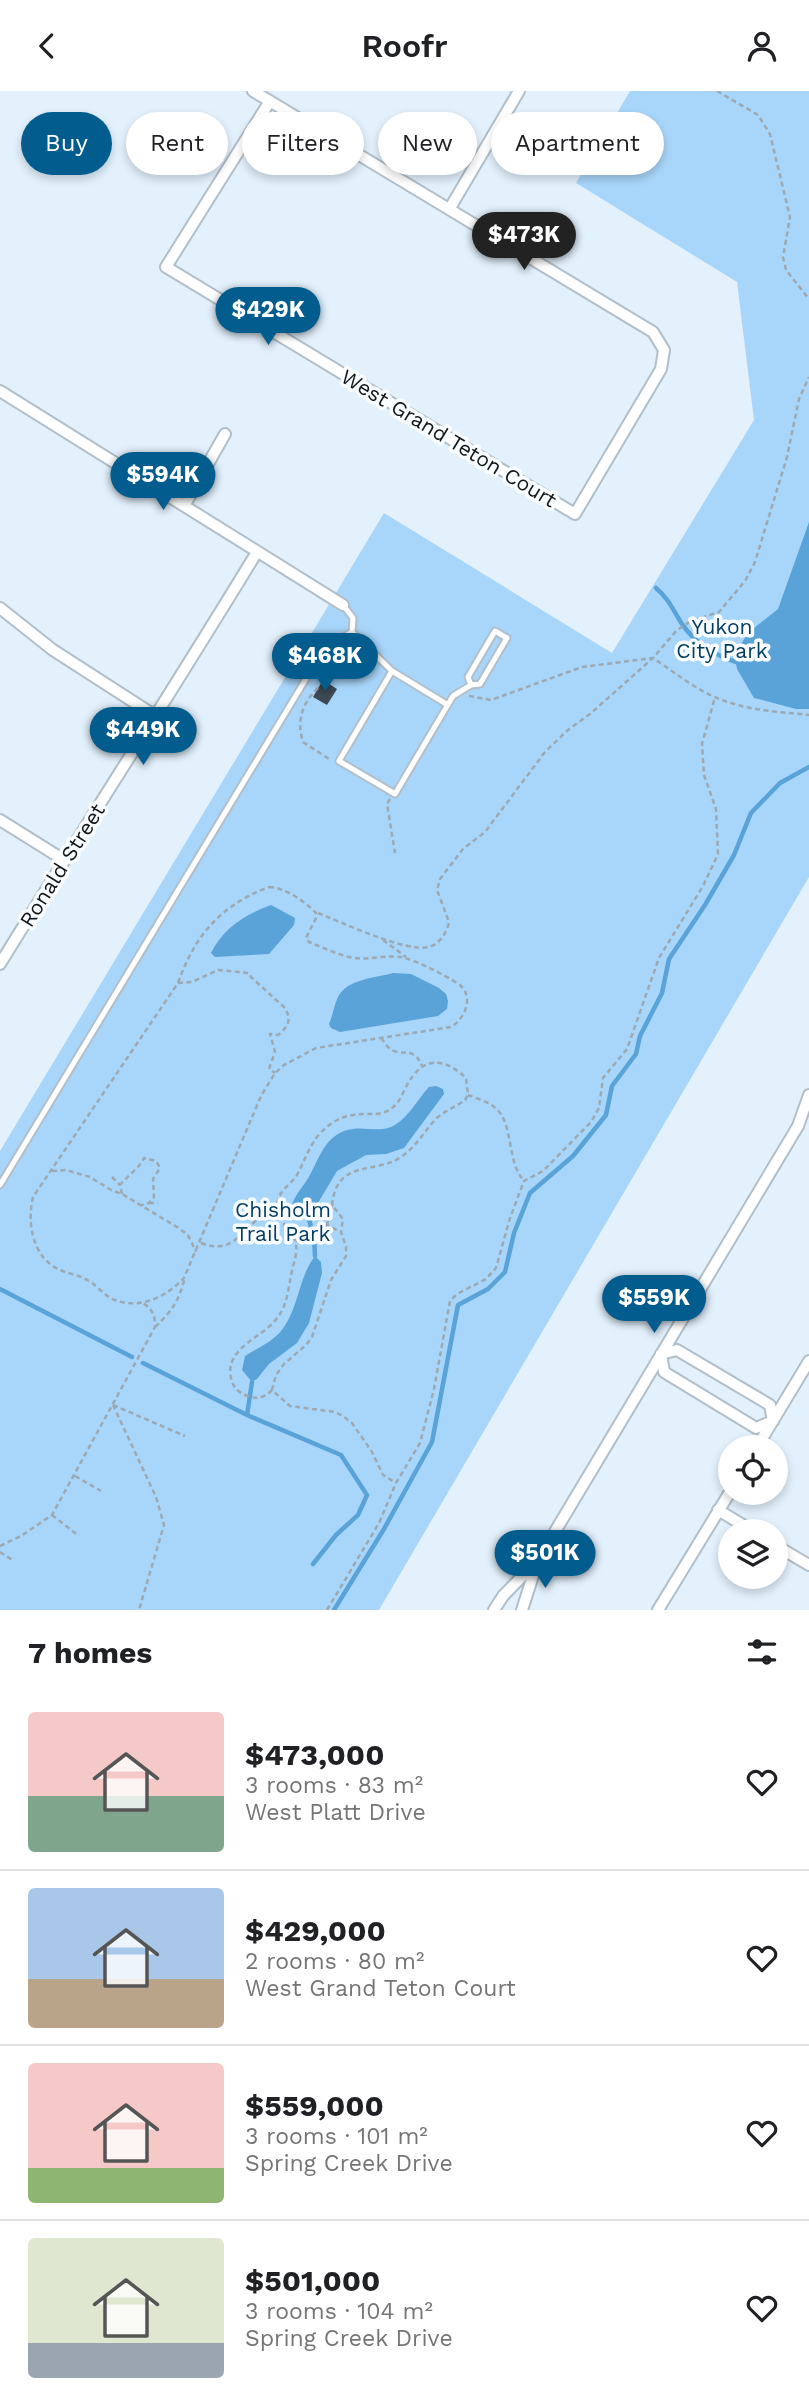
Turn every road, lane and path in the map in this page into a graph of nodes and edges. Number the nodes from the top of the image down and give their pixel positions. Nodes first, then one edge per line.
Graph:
1 (253, 91) edge
2 (519, 91) edge
3 (718, 91) edge
4 (270, 101) junction
5 (450, 208) junction
6 (809, 299) edge
7 (809, 377) edge
8 (0, 391) edge
9 (225, 434) dead end
10 (184, 506) junction
11 (257, 552) junction
12 (343, 605) joint
13 (0, 608) edge
14 (352, 632) junction
15 (653, 658) junction
16 (393, 671) junction
17 (471, 685) junction
18 (318, 688) dead end
19 (462, 690) junction
20 (715, 697) junction
21 (447, 705) junction
22 (809, 715) edge
23 (157, 717) junction
24 (339, 761) junction
25 (393, 794) junction
26 (0, 820) edge
27 (395, 853) dead end
28 (64, 860) junction
29 (316, 913) junction
30 (382, 939) junction
31 (408, 959) junction
32 (0, 964) edge
33 (178, 983) junction
34 (381, 1038) junction
35 (422, 1066) junction
36 (275, 1073) junction
37 (468, 1095) junction
38 (809, 1095) edge
39 (809, 1115) edge
40 (798, 1126) junction
41 (51, 1171) junction
42 (112, 1177) dead end
43 (524, 1181) junction
44 (0, 1185) edge
45 (120, 1185) junction
46 (122, 1194) junction
47 (149, 1203) junction
48 (158, 1203) dead end
49 (141, 1205) junction
50 (332, 1205) junction
51 (278, 1209) junction
52 (327, 1225) junction
53 (290, 1231) junction
54 (341, 1231) junction
55 (302, 1234) junction
56 (200, 1243) junction
57 (296, 1243) junction
58 (196, 1252) junction
59 (185, 1276) junction
60 (143, 1303) junction
61 (155, 1327) junction
62 (661, 1354) junction
63 (809, 1361) edge
64 (272, 1390) junction
65 (113, 1405) junction
66 (773, 1421) junction
67 (764, 1435) edge
68 (185, 1436) dead end
69 (75, 1476) junction
70 (396, 1483) junction
71 (102, 1491) dead end
72 (721, 1505) edge
73 (718, 1510) junction
74 (52, 1515) junction
75 (733, 1519) edge
76 (79, 1536) dead end
77 (0, 1546) edge
78 (0, 1552) edge
79 (788, 1553) edge
80 (538, 1560) junction
81 (14, 1561) dead end
82 (809, 1565) edge
83 (139, 1610) edge
84 (327, 1610) edge
85 (494, 1610) edge
86 (522, 1610) edge
87 (658, 1610) edge

1 - 4 street
2 - 5 street
3 - 6 path
4 - 5 street
4 - 5 street, West Grand Teton Court
7 - 15 path
8 - 10 street
9 - 10 street
10 - 11 street
11 - 12 street
11 - 23 street, Ronald Street
12 - 14 lane
13 - 23 street
14 - 16 lane
14 - 44 lane
15 - 19 path
15 - 20 path
15 - 30 path
16 - 21 lane
16 - 24 lane
17 - 17 lane
17 - 19 lane
18 - 24 path
19 - 21 lane
20 - 22 path
20 - 43 path
21 - 25 lane
23 - 28 street, Ronald Street
24 - 25 lane
25 - 27 path
26 - 28 street
28 - 32 street, Ronald Street
29 - 30 path
29 - 31 path
29 - 33 path
30 - 31 path
31 - 34 path
33 - 36 path
33 - 41 path
34 - 35 path
34 - 36 path
35 - 37 path
35 - 51 path
36 - 56 path
37 - 43 path
37 - 50 path
38 - 40 street
39 - 40 street
40 - 62 street
41 - 46 path
41 - 60 path
42 - 45 path
43 - 70 path
45 - 46 path
45 - 47 path
46 - 49 path
47 - 48 path
47 - 49 path
49 - 58 path
50 - 52 path
50 - 54 path
51 - 53 path
51 - 56 path
52 - 54 path
52 - 55 path
53 - 55 path
53 - 57 path
54 - 64 path
55 - 57 path
56 - 58 path
57 - 64 path
58 - 59 path
59 - 60 path
59 - 61 path
60 - 61 path
61 - 65 path
62 - 66 street
62 - 66 street
62 - 80 street
63 - 66 street
64 - 70 path
65 - 68 path
65 - 69 path
65 - 83 path
66 - 67 street
69 - 71 path
69 - 74 path
70 - 84 path
72 - 73 street
73 - 75 street
73 - 87 street
74 - 76 path
74 - 77 path
78 - 81 path
79 - 82 street
80 - 85 street
80 - 86 street

